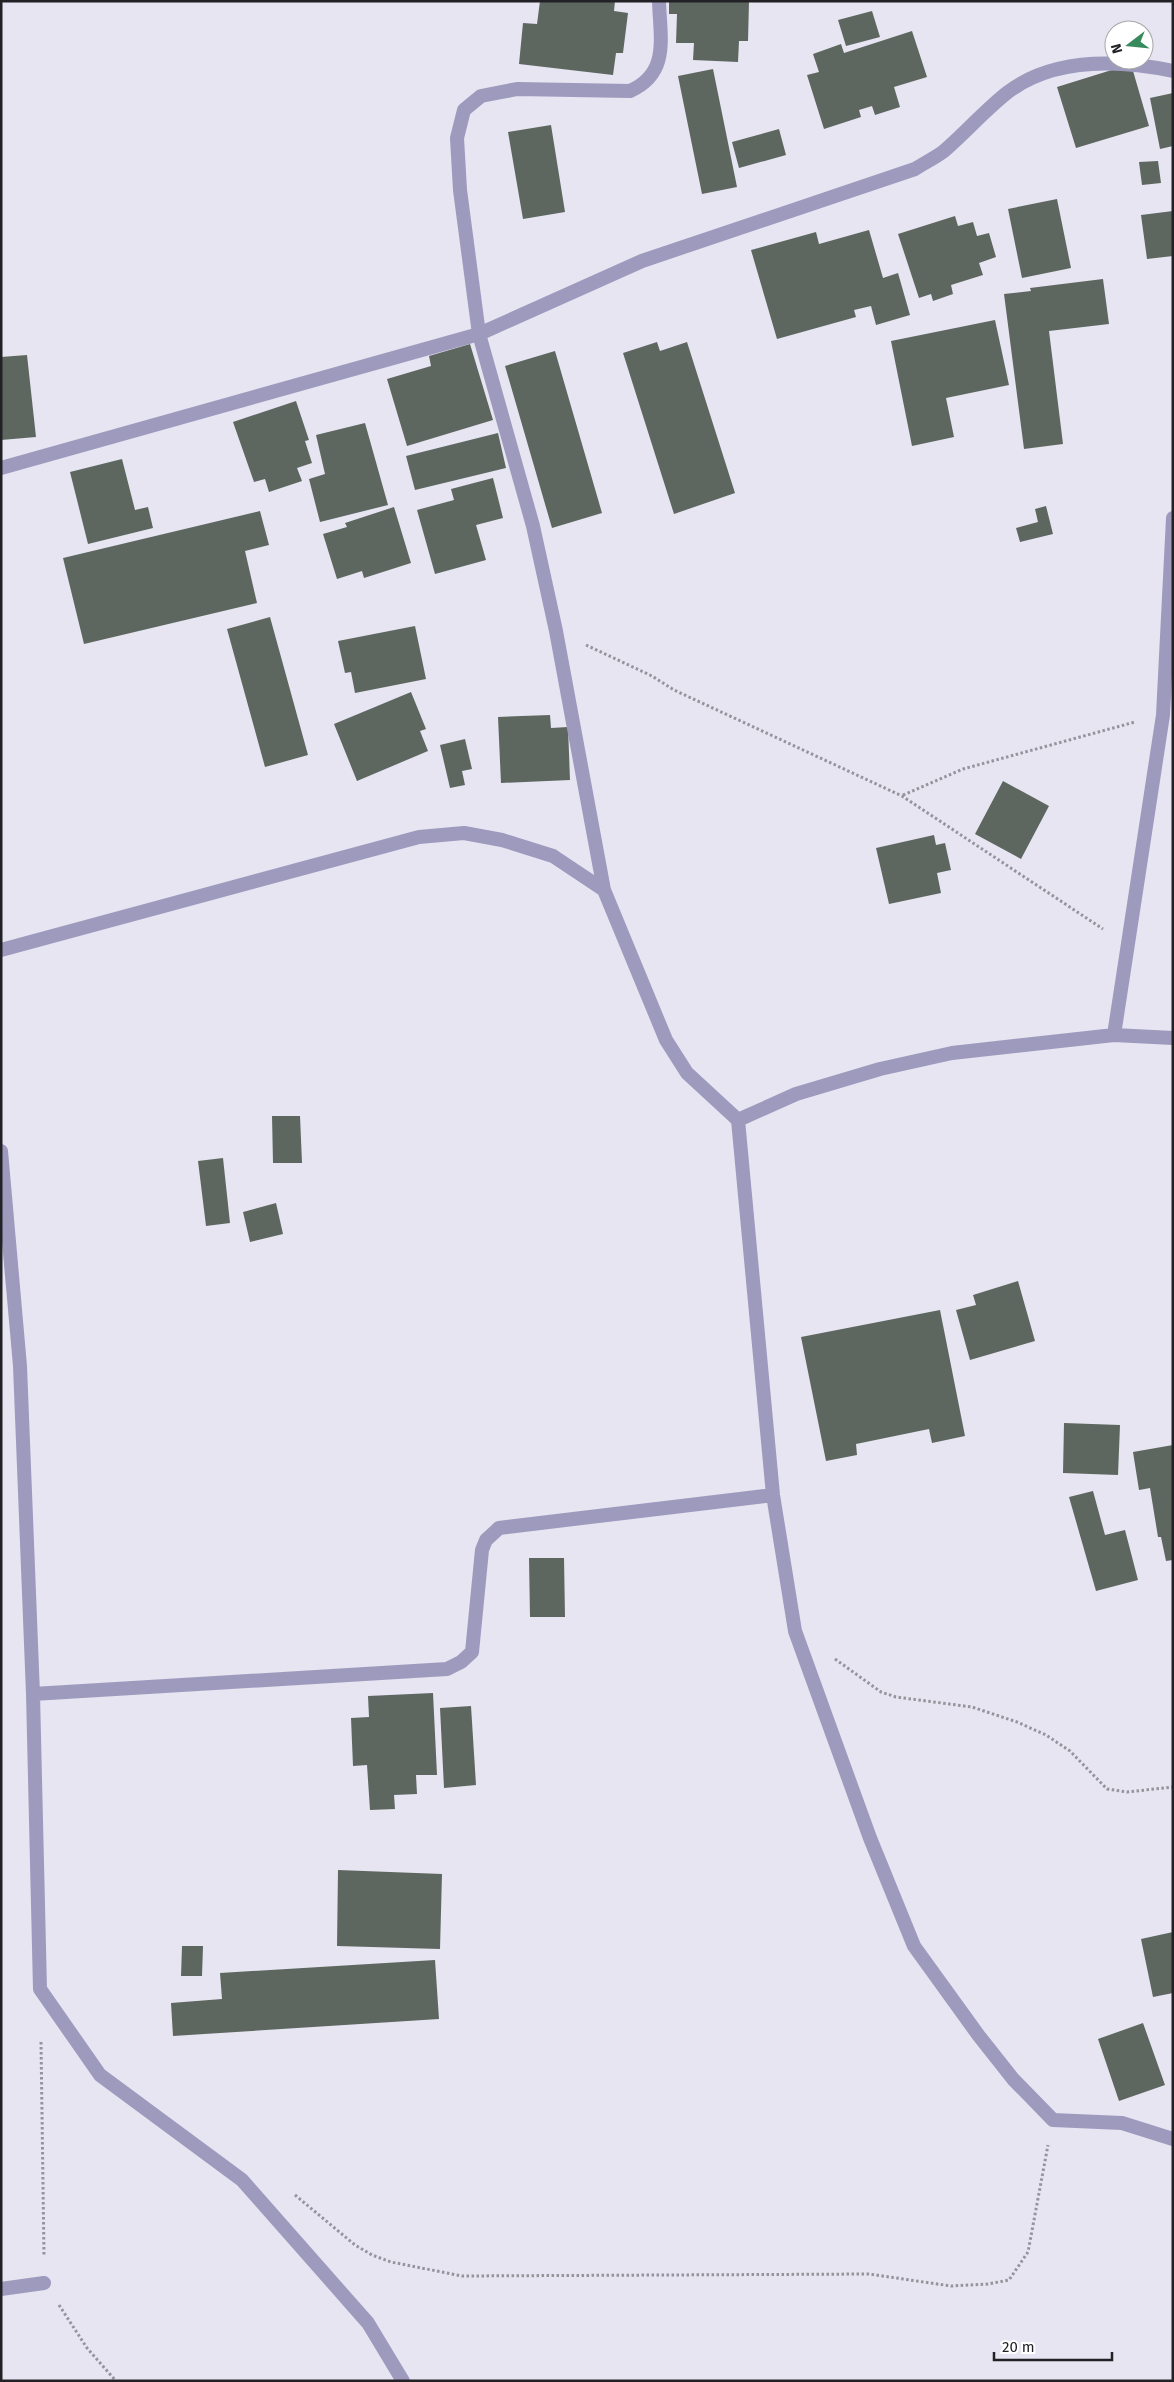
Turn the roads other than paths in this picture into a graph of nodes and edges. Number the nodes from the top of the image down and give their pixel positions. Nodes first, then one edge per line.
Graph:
1 (659, 1) edge
2 (1173, 72) edge
3 (479, 334) junction
4 (1, 468) edge
5 (1173, 518) edge
6 (604, 890) junction
7 (1, 950) edge
8 (1114, 1035) junction
9 (1173, 1038) edge
10 (738, 1120) junction
11 (1, 1151) edge
12 (773, 1495) junction
13 (33, 1694) junction
14 (1173, 2139) edge
15 (44, 2283) road end
16 (1, 2289) edge
17 (403, 2381) edge

1 - 3 street
2 - 3 street
3 - 4 street
3 - 6 street
5 - 8 street
6 - 7 street
6 - 10 street
8 - 9 street
8 - 10 street
10 - 12 street
11 - 13 street
12 - 13 street
12 - 14 street
13 - 17 street
15 - 16 street

